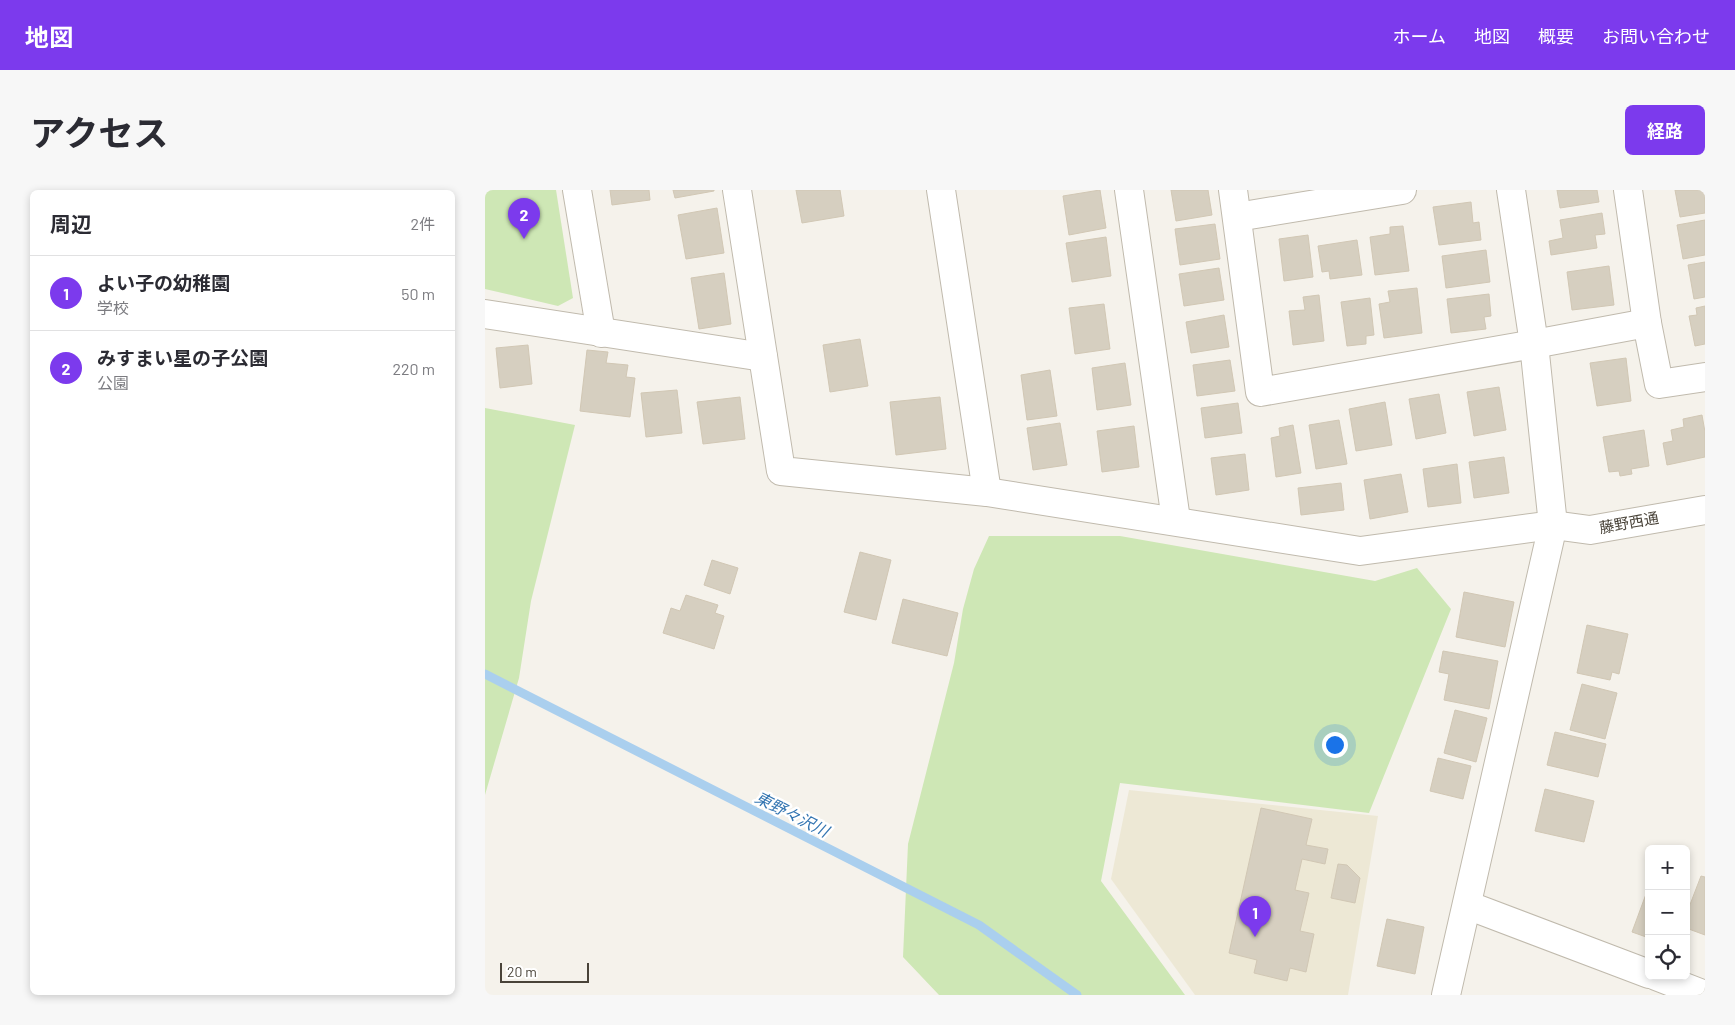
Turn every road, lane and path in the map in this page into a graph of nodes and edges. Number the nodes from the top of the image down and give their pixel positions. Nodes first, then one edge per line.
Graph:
1 (577, 190) edge
2 (737, 190) edge
3 (941, 190) edge
4 (1129, 190) edge
5 (1233, 190) edge
6 (1402, 190) edge
7 (1511, 190) edge
8 (1628, 190) edge
9 (1237, 217) junction
10 (485, 314) edge
11 (1647, 323) junction
12 (601, 333) junction
13 (1534, 344) junction
14 (763, 357) junction
15 (1705, 377) edge
16 (987, 492) junction
17 (1705, 510) edge
18 (1176, 520) junction
19 (1553, 525) junction
20 (1467, 905) junction
21 (1645, 972) edge
22 (1666, 980) edge
23 (1445, 995) edge
24 (1705, 995) edge

1 - 12 street
2 - 14 street
3 - 16 street
4 - 18 street
5 - 9 street
6 - 9 street
7 - 13 street
8 - 11 street
9 - 13 street
10 - 12 street
11 - 13 street
11 - 15 street
12 - 14 street
13 - 19 street
14 - 16 street, 藤野西通
16 - 18 street, 藤野西通
17 - 19 street, 藤野西通
18 - 19 street, 藤野西通
19 - 20 street
20 - 21 street
20 - 23 street
22 - 24 street

